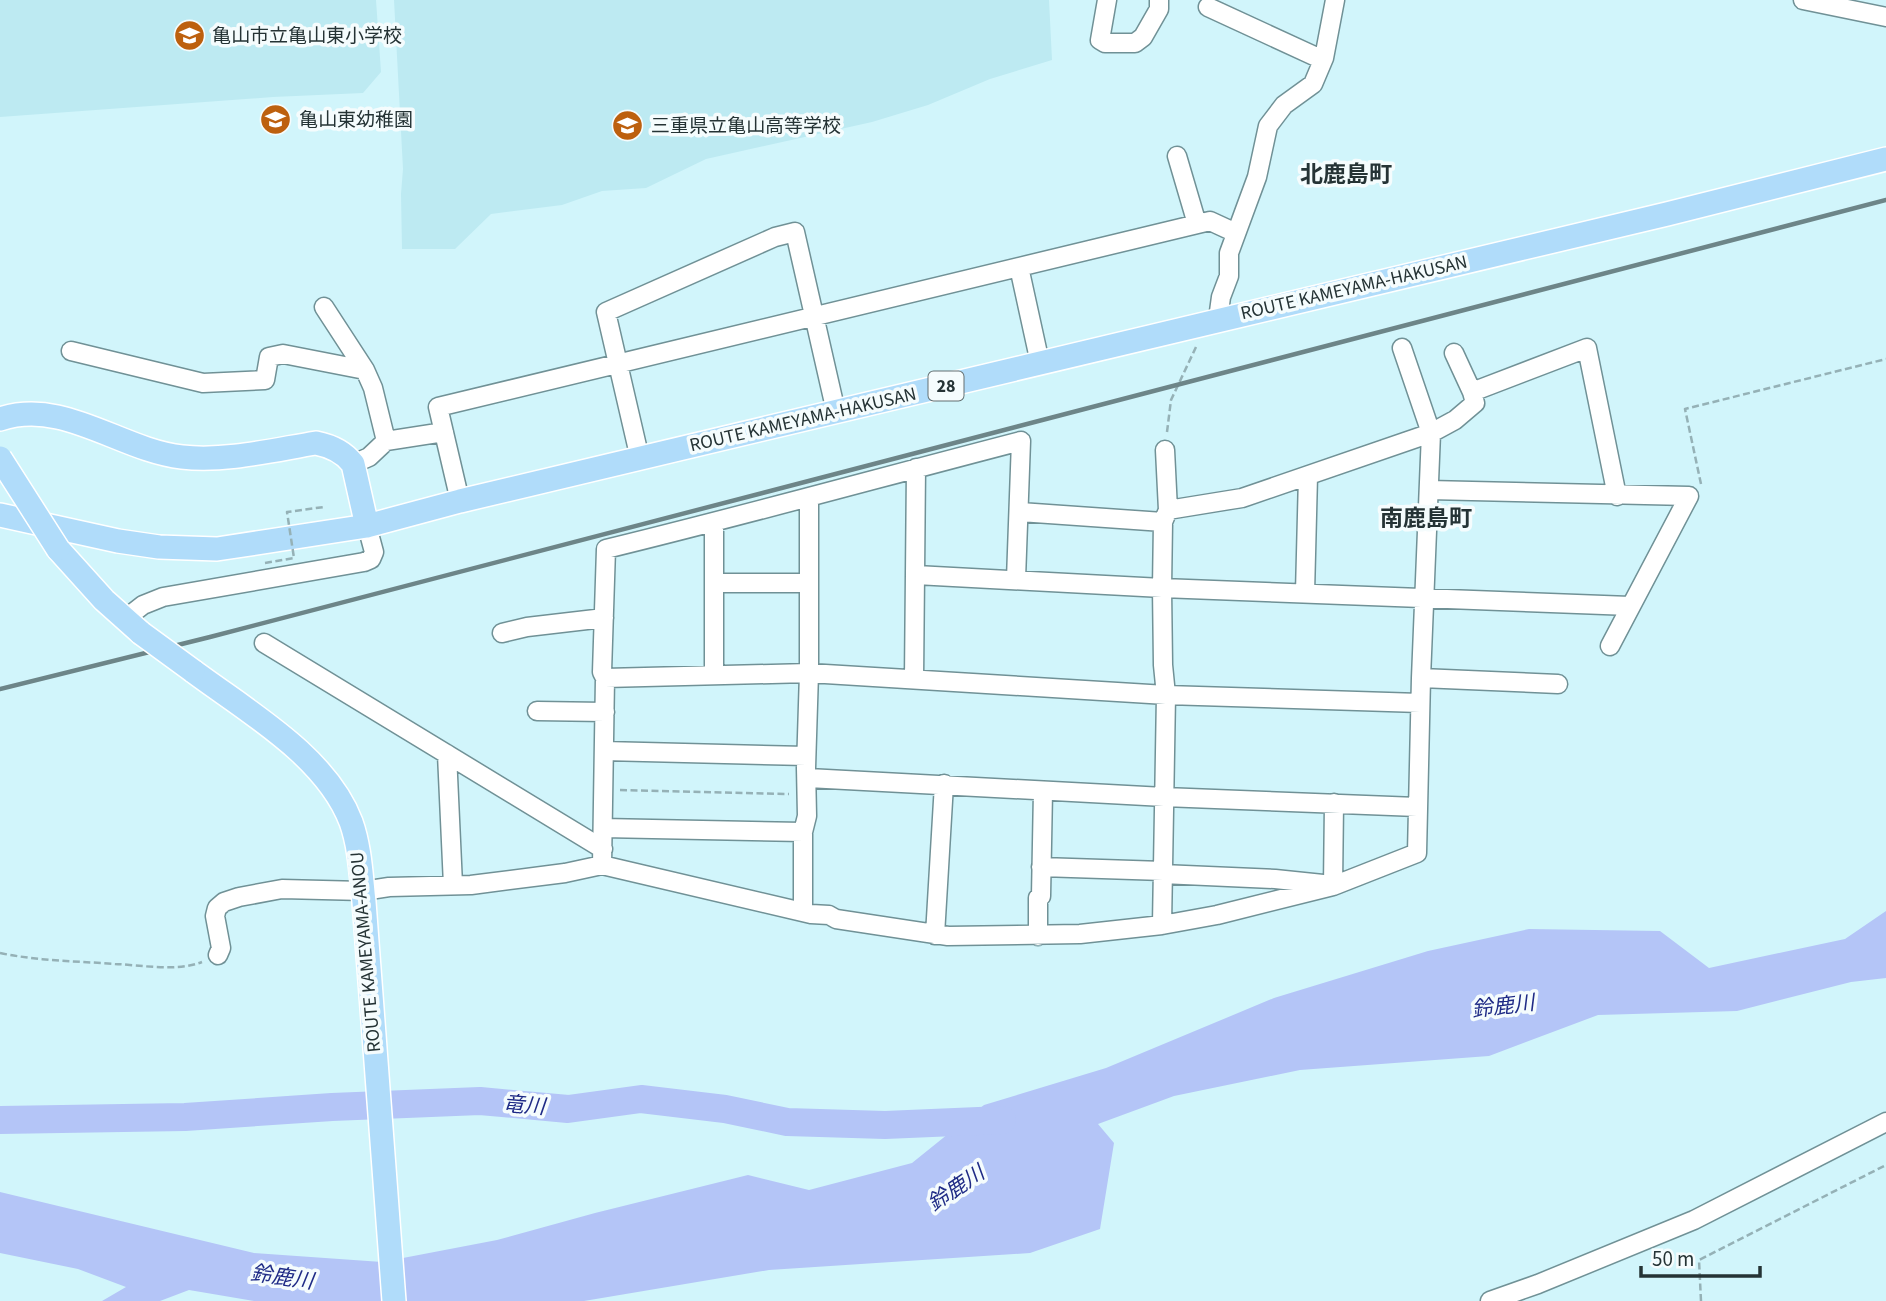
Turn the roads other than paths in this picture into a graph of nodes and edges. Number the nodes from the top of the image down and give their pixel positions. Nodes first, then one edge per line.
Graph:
1 (1107, 0) edge
2 (1159, 0) edge
3 (1335, 0) edge
4 (1803, 0) edge
5 (1826, 3) edge
6 (1208, 8) dead end
7 (1885, 13) edge
8 (1323, 60) junction
9 (1177, 156) dead end
10 (1886, 159) edge
11 (1197, 225) junction
12 (1236, 233) junction
13 (1019, 267) junction
14 (324, 307) dead end
15 (814, 317) junction
16 (1219, 319) junction
17 (1402, 348) dead end
18 (71, 351) dead end
19 (1454, 353) dead end
20 (1040, 363) junction
21 (620, 364) junction
22 (365, 370) junction
23 (1472, 392) junction
24 (836, 412) junction
25 (0, 419) edge
26 (444, 432) junction
27 (1431, 433) junction
28 (387, 441) junction
29 (1165, 450) road end
30 (0, 458) edge
31 (640, 459) junction
32 (353, 464) junction
33 (916, 468) junction
34 (1308, 476) junction
35 (1429, 490) junction
36 (1617, 496) junction
37 (809, 498) junction
38 (460, 501) junction
39 (1020, 512) junction
40 (0, 515) edge
41 (1165, 516) junction
42 (714, 523) junction
43 (367, 526) junction
44 (916, 575) junction
45 (1016, 579) junction
46 (715, 583) junction
47 (809, 583) junction
48 (1162, 589) junction
49 (1305, 593) junction
50 (1424, 599) junction
51 (1630, 606) junction
52 (604, 618) junction
53 (133, 626) junction
54 (502, 633) dead end
55 (264, 643) dead end
56 (1610, 646) dead end
57 (809, 673) junction
58 (714, 675) junction
59 (605, 678) junction
60 (1421, 678) junction
61 (915, 679) junction
62 (1558, 684) dead end
63 (1166, 695) junction
64 (1420, 704) junction
65 (537, 711) dead end
66 (605, 712) junction
67 (604, 751) junction
68 (447, 754) junction
69 (806, 756) junction
70 (944, 784) junction
71 (808, 786) junction
72 (1043, 791) junction
73 (1164, 797) junction
74 (1334, 803) junction
75 (1418, 807) junction
76 (603, 828) junction
77 (803, 832) junction
78 (603, 857) junction
79 (1041, 867) junction
80 (1163, 873) junction
81 (453, 885) junction
82 (1333, 886) junction
83 (363, 896) junction
84 (803, 911) junction
85 (1162, 925) junction
86 (935, 935) junction
87 (1038, 936) junction
88 (220, 952) road end
89 (1886, 1122) edge
90 (394, 1301) edge
91 (1490, 1301) edge

1 - 2 street
3 - 8 street
4 - 5 street
5 - 7 street
6 - 8 street
8 - 12 street
9 - 11 street
10 - 16 main road, ROUTE KAMEYAMA-HAKUSAN / 28
11 - 12 street
11 - 13 street
12 - 16 street
13 - 15 street
13 - 20 street
14 - 22 street
15 - 21 street
15 - 21 street
15 - 24 street
16 - 20 main road, ROUTE KAMEYAMA-HAKUSAN / 28
17 - 27 street
18 - 22 street
19 - 23 street
20 - 24 main road, ROUTE KAMEYAMA-HAKUSAN / 28
21 - 26 street
21 - 31 street
22 - 28 street
23 - 27 street
23 - 36 street
24 - 31 main road, ROUTE KAMEYAMA-HAKUSAN / 28
25 - 32 main road
26 - 28 street
26 - 38 street
27 - 34 street
27 - 35 street
28 - 32 street
29 - 41 street
30 - 53 main road, ROUTE KAMEYAMA-ANOU, bridge
31 - 38 main road, ROUTE KAMEYAMA-HAKUSAN / 28
32 - 43 main road
33 - 37 street
33 - 39 street
33 - 44 street
34 - 41 street
34 - 49 street
35 - 36 street
35 - 50 street
36 - 51 street
37 - 42 street
37 - 47 street
38 - 43 main road, ROUTE KAMEYAMA-HAKUSAN / 28
39 - 41 street
39 - 45 street
40 - 43 main road, ROUTE KAMEYAMA-HAKUSAN / 28
41 - 48 street
42 - 46 street
42 - 52 street
43 - 53 street
44 - 45 street
44 - 61 street
45 - 48 street
46 - 47 street
46 - 58 street
47 - 57 street
48 - 49 street
48 - 63 street
49 - 50 street
50 - 51 street
50 - 60 street
51 - 56 street
52 - 54 street
52 - 59 street
53 - 83 main road, ROUTE KAMEYAMA-ANOU, bridge
55 - 68 street
57 - 58 street
57 - 61 street
57 - 69 street
58 - 59 street
59 - 66 street
60 - 62 street
60 - 64 street
61 - 63 street
63 - 64 street
63 - 73 street
64 - 75 street
65 - 66 street
66 - 67 street
67 - 69 street
67 - 76 street
68 - 78 street
68 - 81 street
69 - 71 street
70 - 71 street
70 - 72 street
70 - 86 street
71 - 77 street
72 - 73 street
72 - 79 street
73 - 74 street
73 - 80 street
74 - 75 street
74 - 82 street
75 - 82 street
76 - 77 street
76 - 78 street
77 - 84 street
78 - 81 street
78 - 84 street
79 - 80 street
79 - 87 street
80 - 82 street
80 - 85 street
81 - 83 street
82 - 85 street
83 - 88 street
83 - 90 main road, ROUTE KAMEYAMA-ANOU
84 - 86 street
85 - 87 street
86 - 87 street
89 - 91 street

